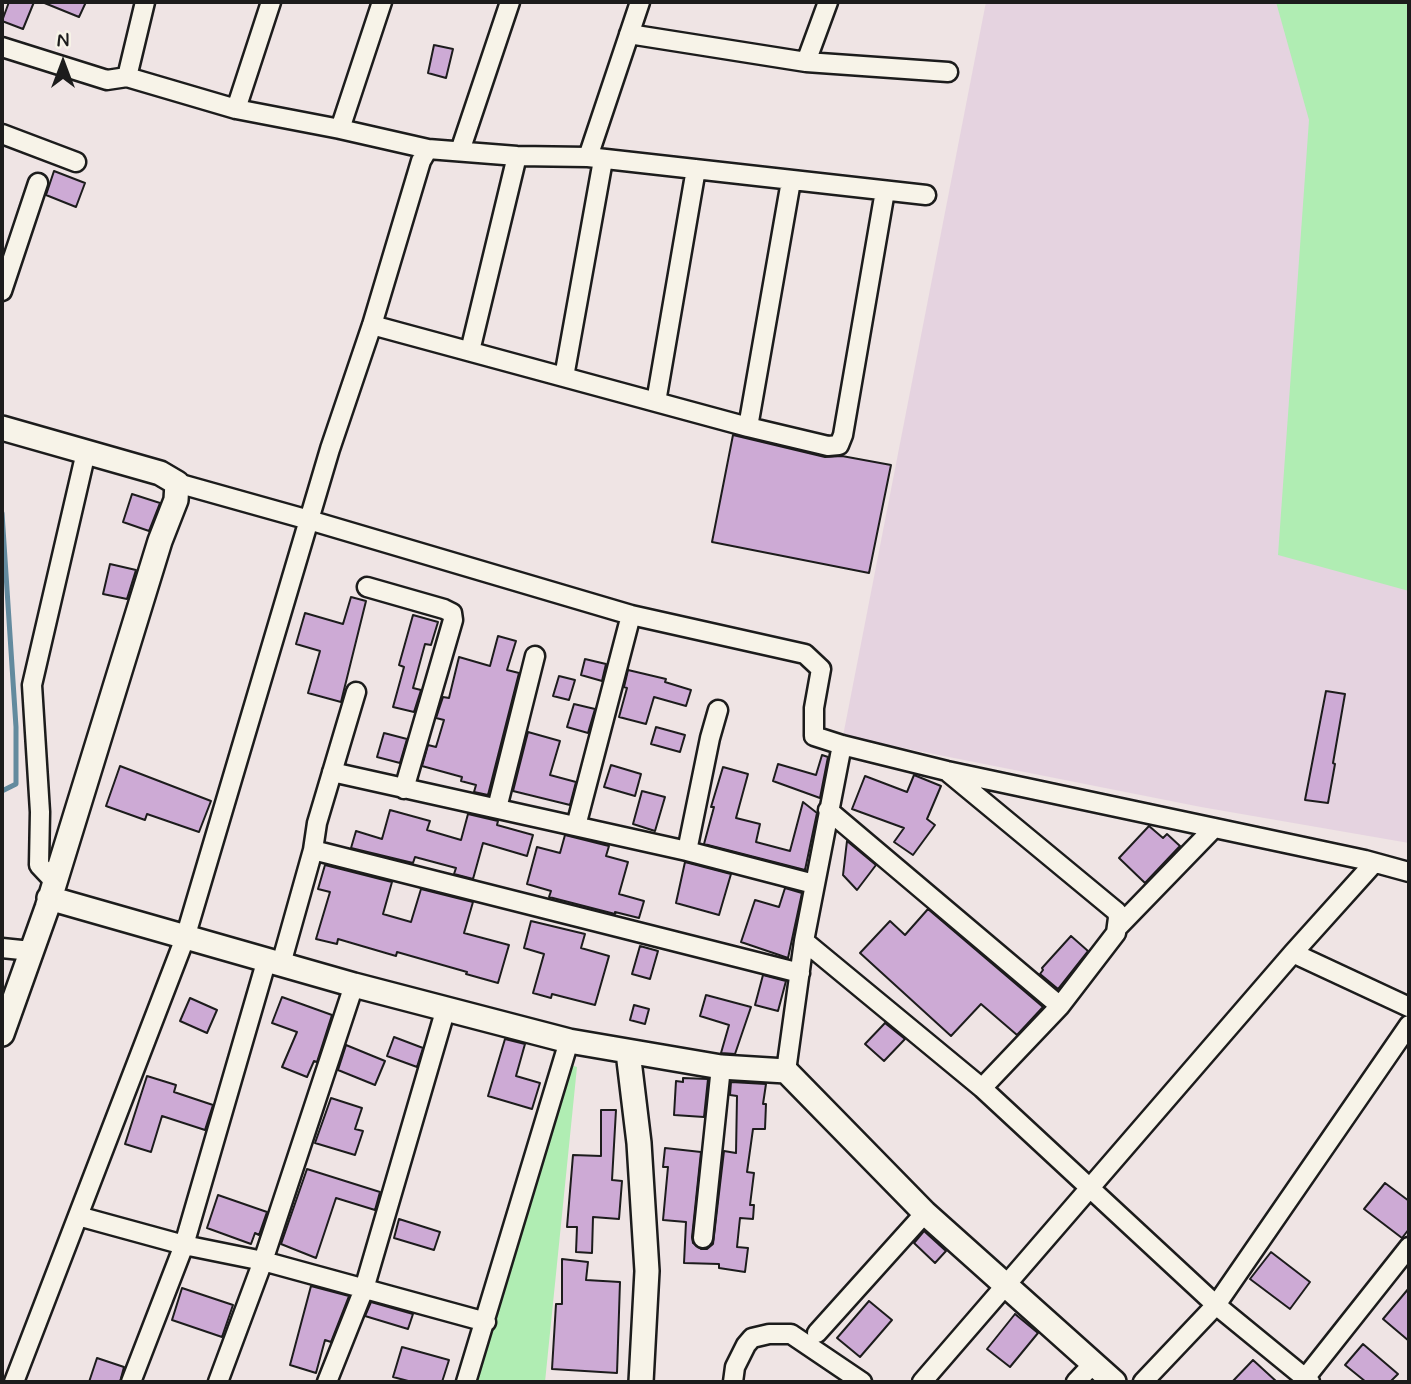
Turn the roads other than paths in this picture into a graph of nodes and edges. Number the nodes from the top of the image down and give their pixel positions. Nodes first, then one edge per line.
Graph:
1 (145, 2) edge
2 (271, 2) edge
3 (382, 2) edge
4 (510, 2) edge
5 (640, 2) edge
6 (828, 2) edge
7 (629, 34) junction
8 (2, 47) edge
9 (806, 62) junction
10 (948, 72) dead end
11 (127, 77) junction
12 (236, 109) junction
13 (340, 129) junction
14 (2, 134) edge
15 (428, 149) junction
16 (460, 151) junction
17 (517, 156) junction
18 (595, 159) junction
19 (76, 162) dead end
20 (696, 169) junction
21 (791, 181) junction
22 (38, 183) dead end
23 (885, 191) junction
24 (926, 194) dead end
25 (2, 291) edge
26 (372, 325) junction
27 (470, 351) junction
28 (564, 377) junction
29 (656, 402) junction
30 (748, 427) junction
31 (2, 428) edge
32 (86, 452) junction
33 (177, 483) junction
34 (309, 520) junction
35 (367, 587) dead end
36 (631, 615) junction
37 (535, 656) dead end
38 (356, 692) dead end
39 (718, 710) dead end
40 (842, 746) junction
41 (947, 771) junction
42 (332, 772) junction
43 (404, 789) junction
44 (498, 808) junction
45 (828, 810) junction
46 (576, 826) junction
47 (1214, 828) junction
48 (313, 850) junction
49 (687, 851) junction
50 (1374, 863) junction
51 (1409, 872) edge
52 (814, 884) junction
53 (52, 890) junction
54 (1119, 926) junction
55 (185, 938) junction
56 (804, 941) junction
57 (2, 948) edge
58 (31, 951) junction
59 (1293, 953) junction
60 (274, 962) junction
61 (800, 973) junction
62 (354, 985) junction
63 (1060, 1006) junction
64 (1409, 1007) edge
65 (446, 1008) junction
66 (1409, 1025) edge
67 (2, 1034) edge
68 (569, 1041) junction
69 (628, 1052) junction
70 (721, 1067) junction
71 (786, 1072) junction
72 (982, 1088) junction
73 (1090, 1188) junction
74 (925, 1213) junction
75 (78, 1216) junction
76 (703, 1238) dead end
77 (184, 1245) junction
78 (1409, 1247) edge
79 (262, 1261) junction
80 (1005, 1284) junction
81 (364, 1289) junction
82 (1216, 1305) junction
83 (486, 1322) junction
84 (817, 1333) dead end
85 (1093, 1364) junction
86 (1308, 1380) edge
87 (14, 1382) edge
88 (131, 1382) edge
89 (218, 1382) edge
90 (327, 1382) edge
91 (466, 1382) edge
92 (641, 1382) edge
93 (733, 1382) edge
94 (862, 1382) edge
95 (922, 1382) edge
96 (1076, 1382) edge
97 (1114, 1382) edge
98 (1143, 1382) edge

1 - 11 street
2 - 12 street
3 - 13 street
4 - 16 street
5 - 7 street
6 - 9 street
7 - 9 street
7 - 18 street
8 - 11 street
9 - 10 street
11 - 12 street
12 - 13 street
13 - 15 street
14 - 19 street
15 - 16 street
15 - 26 street
16 - 17 street
17 - 18 street
17 - 27 street
18 - 20 street
18 - 28 street
20 - 21 street
20 - 29 street
21 - 23 street
21 - 30 street
22 - 25 street
23 - 24 street
23 - 30 street
26 - 27 street
26 - 34 street
27 - 28 street
28 - 29 street
29 - 30 street
31 - 32 street
32 - 33 street
32 - 53 street
33 - 34 street
33 - 53 street
34 - 36 street
34 - 55 street
35 - 43 street
36 - 40 street
36 - 46 street
37 - 44 street
38 - 42 street
39 - 49 street
40 - 41 street
40 - 45 street
41 - 47 street
41 - 54 street
42 - 43 street
42 - 48 street
43 - 44 street
44 - 46 street
45 - 52 street
45 - 63 street
46 - 49 street
47 - 50 street
47 - 54 street
48 - 60 street
48 - 61 street
49 - 52 street
50 - 51 street
50 - 59 street
52 - 56 street
53 - 55 street
53 - 58 street
54 - 63 street
55 - 60 street
55 - 75 street
56 - 61 street
56 - 72 street
57 - 58 street
58 - 67 street
59 - 64 street
59 - 73 street
60 - 62 street
60 - 77 street
61 - 71 street
62 - 65 street
62 - 79 street
63 - 72 street
65 - 68 street
65 - 81 street
66 - 82 street
68 - 69 street
68 - 83 street
69 - 70 street
69 - 92 street
70 - 71 street
70 - 76 street
71 - 74 street
72 - 73 street
73 - 80 street
73 - 82 street
74 - 80 street
74 - 84 street
75 - 77 street
75 - 87 street
77 - 79 street
77 - 88 street
78 - 86 street
79 - 81 street
79 - 89 street
80 - 85 street
80 - 95 street
81 - 83 street
81 - 90 street
82 - 86 street
82 - 98 street
83 - 91 street
85 - 96 street
85 - 97 street
93 - 94 street

